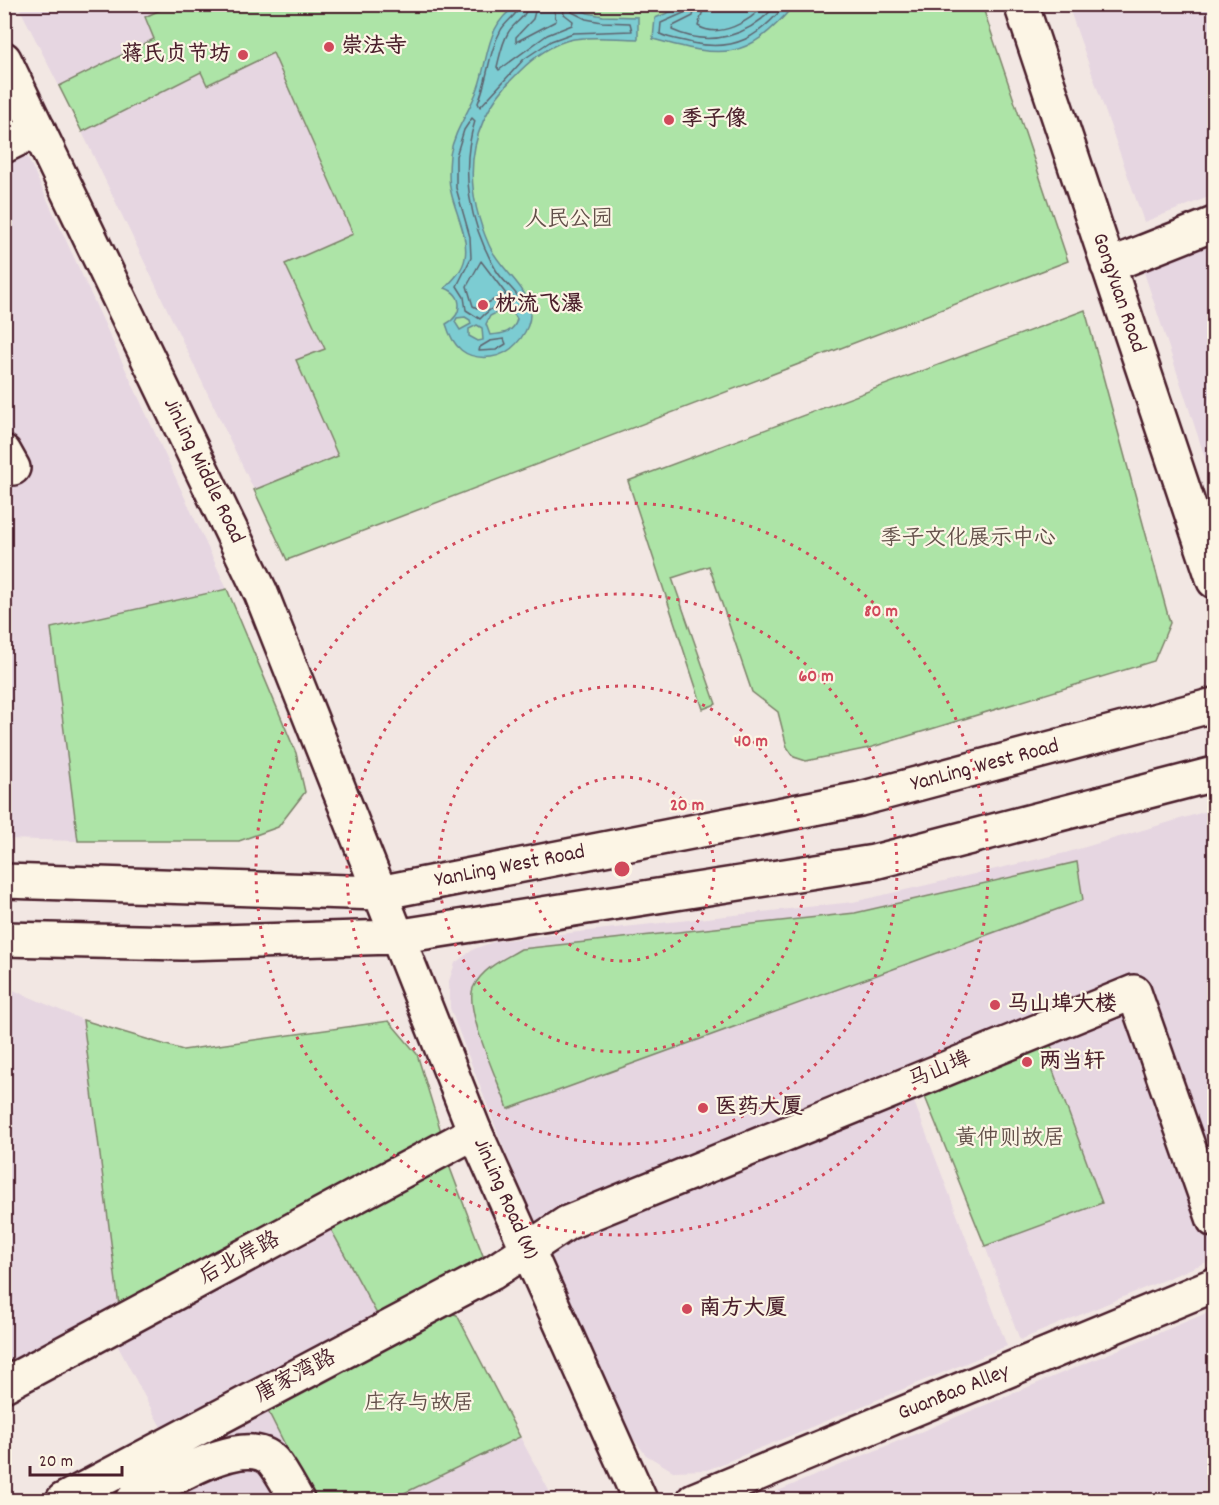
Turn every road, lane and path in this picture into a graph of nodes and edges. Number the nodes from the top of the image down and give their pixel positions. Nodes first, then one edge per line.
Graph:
1 (1021, 4) edge
2 (4, 59) edge
3 (38, 129) junction
4 (4, 146) edge
5 (1215, 224) edge
6 (1108, 266) junction
7 (1215, 581) edge
8 (1215, 705) edge
9 (1215, 774) edge
10 (4, 881) edge
11 (379, 893) junction
12 (396, 937) junction
13 (4, 939) edge
14 (475, 1132) junction
15 (1215, 1220) edge
16 (527, 1249) junction
17 (1215, 1285) edge
18 (4, 1385) edge
19 (63, 1500) edge
20 (133, 1500) edge
21 (297, 1500) edge
22 (640, 1500) edge
23 (694, 1500) edge

1 - 6 main road, GongYuan Road
2 - 3 main road, JinLing Middle Road
3 - 4 main road
3 - 11 main road, JinLing Middle Road
5 - 6 main road
6 - 7 main road, GongYuan Road
8 - 11 main road, YanLing West Road
9 - 12 main road
10 - 11 main road, YanLing West Road
11 - 12 main road, JinLing Road (M)
12 - 13 main road
12 - 14 main road, JinLing Road (M)
14 - 16 main road, JinLing Road (M)
14 - 18 main road, 后北岸路
15 - 16 main road, 马山埠
16 - 19 main road, 唐家湾路
16 - 22 main road, JinLing Road (M)
17 - 23 main road, GuanBao Alley
20 - 21 main road

